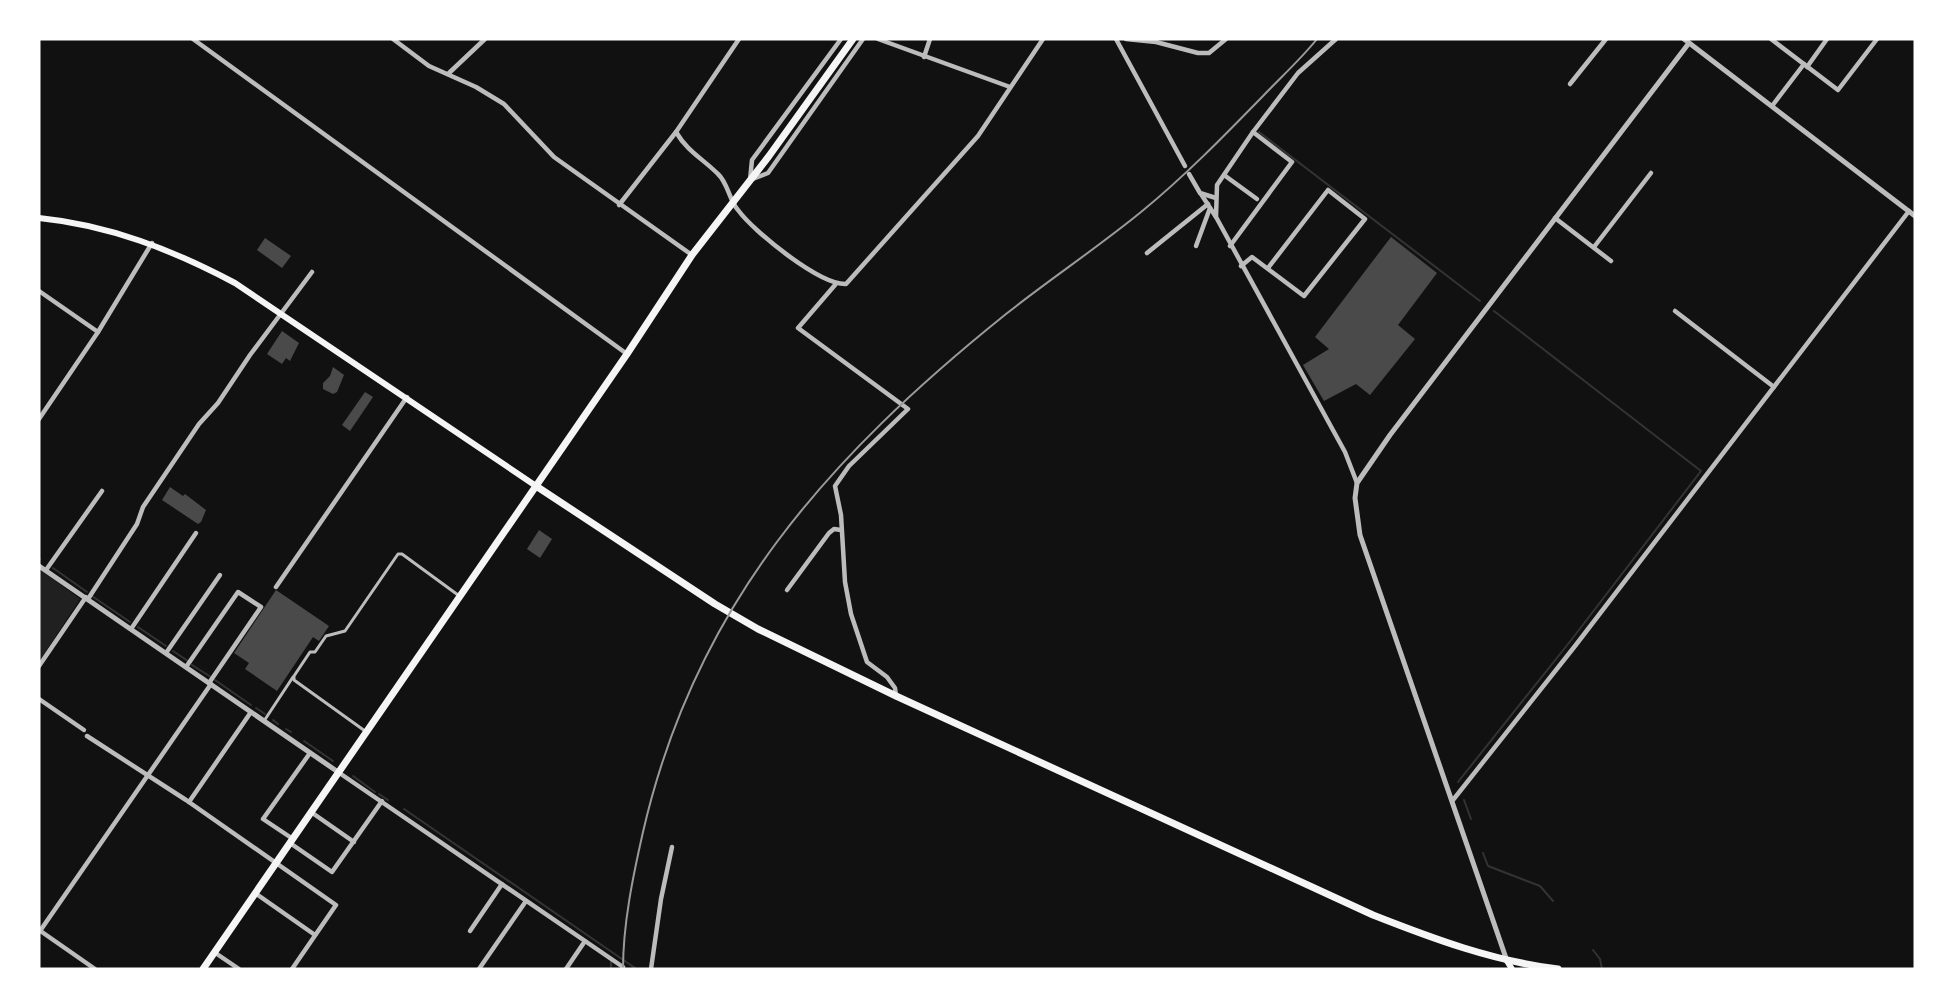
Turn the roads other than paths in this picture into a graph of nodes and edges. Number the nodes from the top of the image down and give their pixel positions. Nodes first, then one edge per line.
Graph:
1 (393, 39) edge
2 (485, 39) edge
3 (739, 39) edge
4 (841, 39) edge
5 (853, 39) edge
6 (863, 39) edge
7 (878, 39) edge
8 (930, 39) edge
9 (1042, 39) edge
10 (1116, 39) edge
11 (1126, 39) edge
12 (1226, 39) edge
13 (1336, 39) edge
14 (1605, 39) edge
15 (1771, 39) edge
16 (1827, 39) edge
17 (1877, 39) edge
18 (196, 40) edge
19 (1686, 41) edge
20 (924, 57) junction
21 (1805, 65) junction
22 (449, 73) junction
23 (1570, 84) dead end
24 (1010, 87) junction
25 (1772, 106) junction
26 (676, 132) junction
27 (1253, 132) junction
28 (1185, 166) dead end
29 (1651, 173) dead end
30 (1190, 174) dead end
31 (1224, 175) junction
32 (750, 180) junction
33 (1200, 193) junction
34 (1216, 198) junction
35 (1257, 198) dead end
36 (733, 201) junction
37 (619, 205) junction
38 (1209, 206) junction
39 (1909, 211) junction
40 (1915, 216) edge
41 (1216, 217) junction
42 (39, 218) edge
43 (1555, 218) junction
44 (152, 243) junction
45 (1196, 246) dead end
46 (1230, 246) junction
47 (1594, 248) junction
48 (1147, 253) dead end
49 (692, 255) junction
50 (1611, 261) dead end
51 (1241, 266) junction
52 (1268, 268) junction
53 (312, 272) dead end
54 (835, 285) junction
55 (39, 291) edge
56 (1675, 311) dead end
57 (281, 314) junction
58 (98, 332) junction
59 (627, 354) junction
60 (1774, 387) junction
61 (407, 397) junction
62 (39, 419) edge
63 (1357, 483) junction
64 (536, 486) junction
65 (102, 491) dead end
66 (841, 530) junction
67 (196, 533) dead end
68 (39, 566) edge
69 (46, 570) junction
70 (220, 575) dead end
71 (276, 587) dead end
72 (787, 590) dead end
73 (460, 596) junction
74 (87, 598) junction
75 (131, 629) junction
76 (166, 653) junction
77 (39, 666) edge
78 (186, 667) junction
79 (294, 676) junction
80 (210, 683) junction
81 (896, 696) junction
82 (39, 699) edge
83 (250, 712) junction
84 (264, 721) junction
85 (84, 730) dead end
86 (367, 731) junction
87 (87, 736) dead end
88 (310, 753) junction
89 (338, 772) junction
90 (147, 776) junction
91 (1453, 800) junction
92 (382, 801) junction
93 (189, 802) junction
94 (311, 812) junction
95 (291, 841) junction
96 (354, 842) junction
97 (672, 847) dead end
98 (277, 863) junction
99 (502, 884) junction
100 (255, 893) junction
101 (526, 901) junction
102 (39, 931) edge
103 (470, 931) dead end
104 (315, 935) junction
105 (585, 941) junction
106 (214, 952) junction
107 (1507, 961) junction
108 (623, 967) dead end
109 (1553, 968) edge
110 (95, 969) edge
111 (203, 969) edge
112 (238, 969) edge
113 (292, 969) edge
114 (479, 969) edge
115 (566, 969) edge
116 (651, 969) edge
117 (1512, 969) edge
118 (1558, 969) edge

1 - 22 street
2 - 22 street
3 - 26 street
4 - 32 street
5 - 32 highway
6 - 32 street
7 - 20 street
8 - 20 street
9 - 24 street
10 - 28 street
11 - 12 street
13 - 27 street
14 - 23 street
15 - 21 street
16 - 21 street
17 - 21 street
18 - 59 street
19 - 25 street
19 - 43 street
20 - 24 street
21 - 25 street
22 - 37 street
24 - 54 street
25 - 39 street
26 - 36 street
26 - 37 street
27 - 31 street
27 - 46 street
29 - 47 street
30 - 33 street
31 - 34 street
31 - 35 street
32 - 36 highway
33 - 34 street
33 - 38 street
34 - 41 street
36 - 49 highway
36 - 54 street
37 - 49 street
38 - 41 street
38 - 45 street
38 - 48 street
39 - 40 street
39 - 60 street
41 - 46 street
42 - 44 main road
43 - 47 street
43 - 63 street
44 - 57 main road
44 - 58 street
46 - 51 street
47 - 50 street
49 - 59 highway
51 - 52 street
51 - 63 street
52 - 52 street
53 - 57 street
54 - 66 street
55 - 58 street
56 - 60 street
57 - 61 main road
57 - 74 street
58 - 62 street
59 - 64 highway
60 - 91 street
61 - 64 main road
61 - 71 street
63 - 91 street
64 - 73 highway
64 - 81 highway
65 - 69 street
66 - 72 street
66 - 81 street
67 - 75 street
68 - 69 street
69 - 74 street
70 - 76 street
73 - 79 street
73 - 86 highway
74 - 75 street
74 - 77 street
75 - 76 street
76 - 78 street
78 - 80 street
78 - 80 street
79 - 84 street
79 - 86 street
80 - 83 street
80 - 90 street
81 - 107 highway
82 - 85 street
83 - 84 street
83 - 93 street
84 - 88 street
86 - 89 highway
87 - 90 street
88 - 89 street
88 - 95 street
89 - 92 street
89 - 94 highway
90 - 93 street
90 - 102 street
91 - 107 street
92 - 96 street
92 - 99 street
93 - 98 street
94 - 95 highway
94 - 96 street
95 - 96 street
95 - 98 highway
97 - 116 street
98 - 100 highway
98 - 104 street
99 - 101 street
99 - 103 street
100 - 104 street
100 - 106 highway
101 - 105 street
101 - 114 street
102 - 110 street
104 - 113 street
105 - 108 street
105 - 115 street
106 - 111 highway
106 - 112 street
107 - 109 highway
107 - 117 main road
109 - 118 highway

